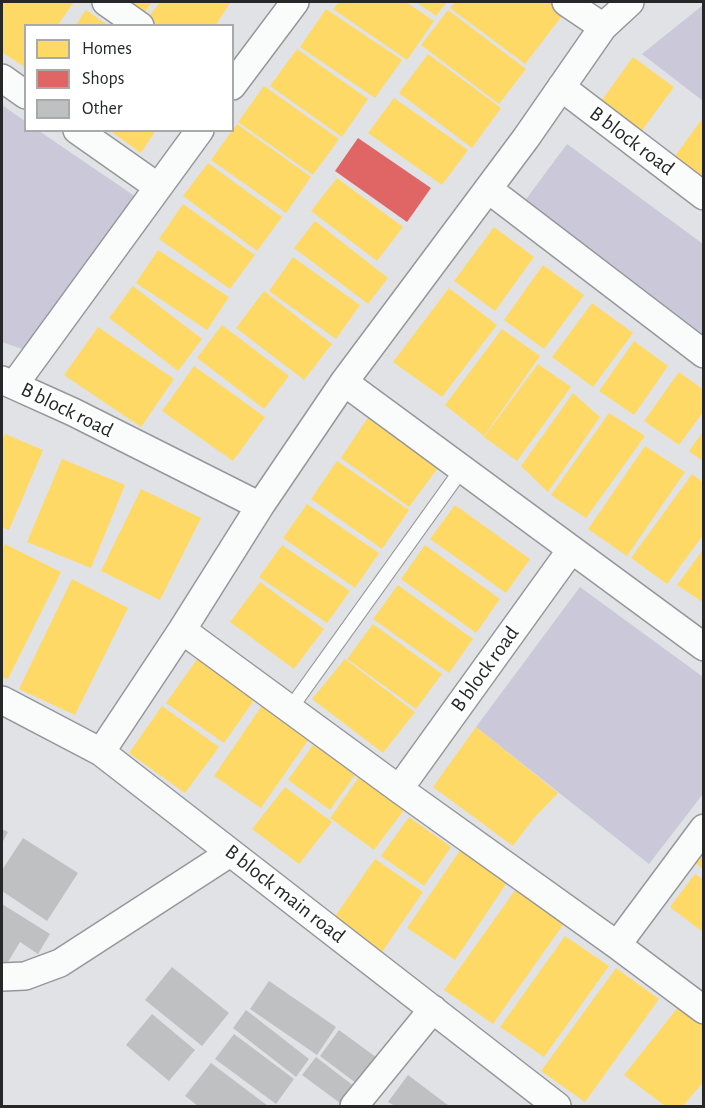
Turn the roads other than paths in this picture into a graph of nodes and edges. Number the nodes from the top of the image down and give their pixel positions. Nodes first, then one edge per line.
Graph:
1 (106, 2) edge
2 (295, 2) edge
3 (566, 2) edge
4 (630, 2) edge
5 (137, 24) edge
6 (603, 27) junction
7 (2, 78) edge
8 (234, 83) edge
9 (561, 87) junction
10 (24, 93) edge
11 (80, 132) edge
12 (199, 132) edge
13 (158, 187) junction
14 (488, 189) junction
15 (704, 196) edge
16 (704, 354) edge
17 (344, 382) junction
18 (8, 383) edge
19 (462, 470) junction
20 (260, 506) junction
21 (571, 550) junction
22 (183, 630) junction
23 (704, 647) edge
24 (2, 700) edge
25 (290, 709) junction
26 (101, 752) junction
27 (399, 789) junction
28 (704, 828) edge
29 (230, 852) junction
30 (617, 945) junction
31 (2, 977) edge
32 (433, 1009) junction
33 (704, 1010) edge
34 (354, 1107) edge
35 (557, 1107) edge

1 - 5 street
2 - 8 street
3 - 6 street
4 - 6 street
6 - 9 street
7 - 10 street
9 - 14 street
9 - 15 street, B block road
11 - 13 street
12 - 13 street
13 - 18 street
14 - 16 street
14 - 17 street
17 - 19 street
17 - 20 street
18 - 20 street, B block road
19 - 21 street
19 - 25 lane
20 - 22 street
21 - 23 street
21 - 27 street, B block road
22 - 25 street
22 - 26 street
24 - 26 street, B block main road
25 - 27 street
26 - 29 street, B block main road
27 - 30 street
28 - 30 street
29 - 31 street
29 - 32 street, B block main road
30 - 33 street
32 - 34 street
32 - 35 street, B block main road

